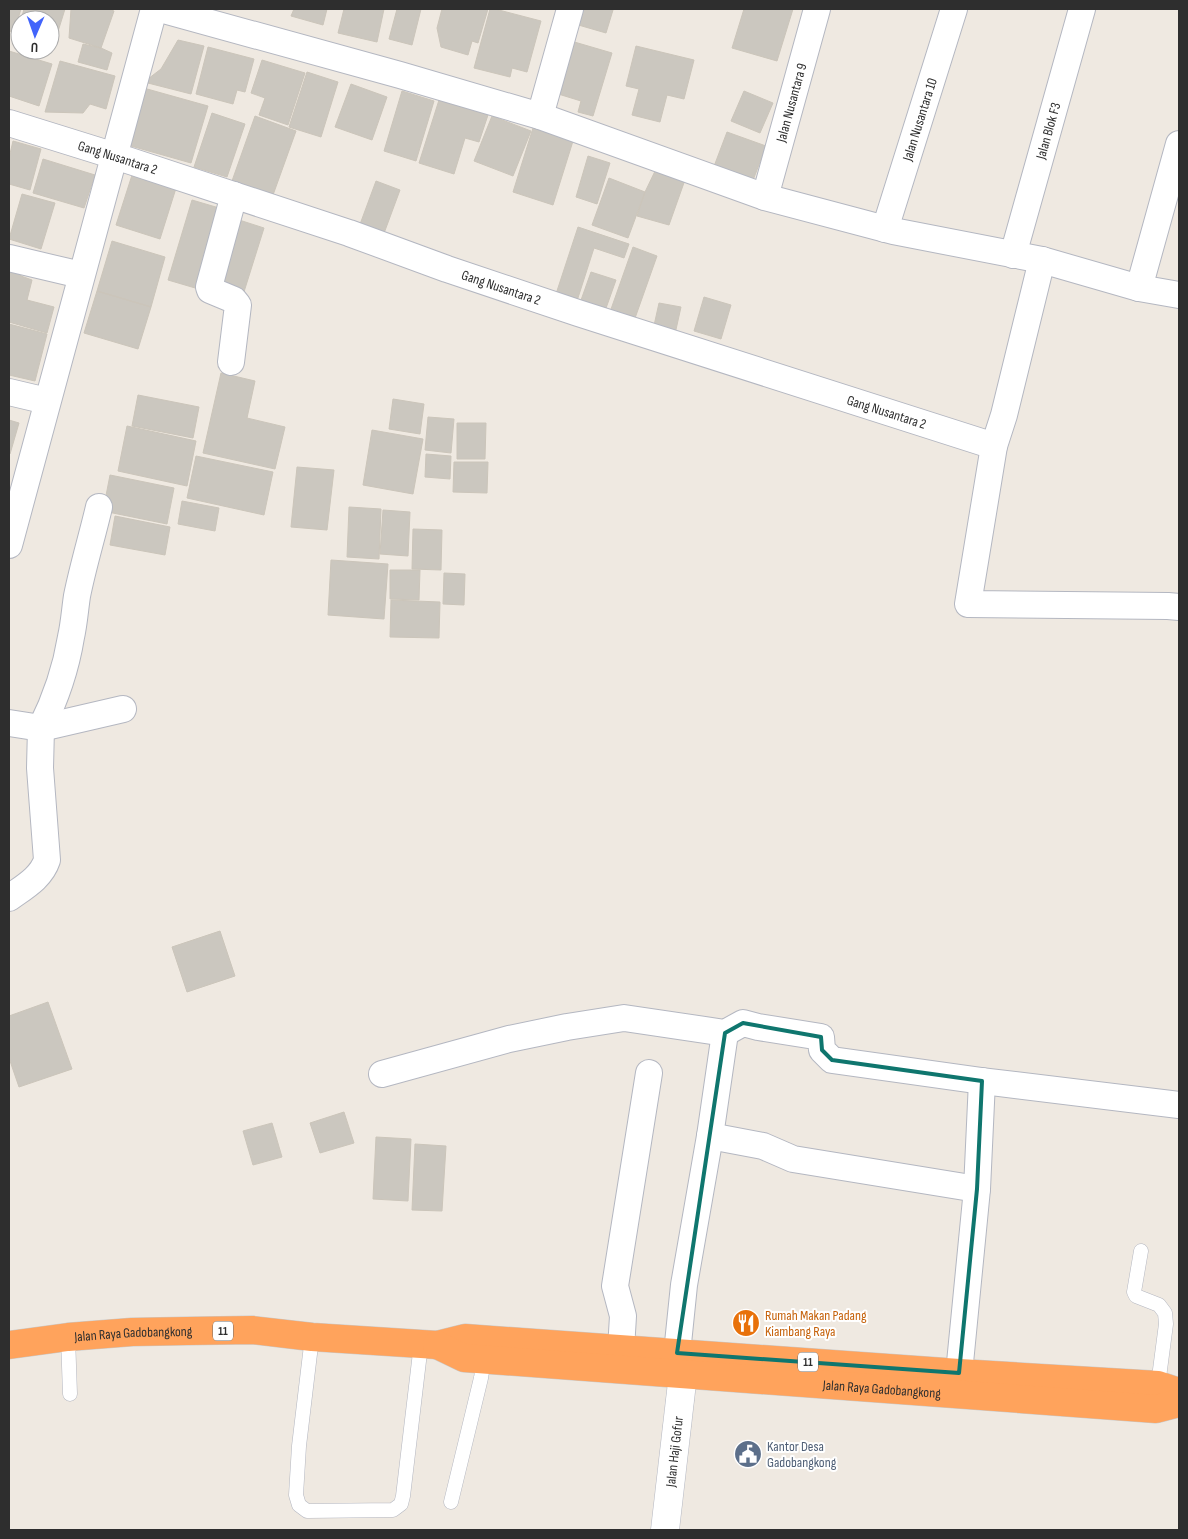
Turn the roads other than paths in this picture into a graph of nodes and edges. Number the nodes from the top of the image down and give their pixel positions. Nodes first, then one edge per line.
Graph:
1 (154, 9) edge
2 (160, 9) edge
3 (570, 9) edge
4 (817, 9) edge
5 (954, 9) edge
6 (1082, 9) edge
7 (540, 116) junction
8 (9, 123) edge
9 (1179, 144) edge
10 (116, 156) junction
11 (234, 195) junction
12 (765, 197) junction
13 (885, 229) junction
14 (1013, 254) junction
15 (9, 258) edge
16 (1042, 260) junction
17 (82, 275) junction
18 (1138, 288) junction
19 (1179, 295) edge
20 (231, 362) dead end
21 (9, 392) edge
22 (47, 401) junction
23 (994, 446) junction
24 (99, 507) dead end
25 (10, 535) edge
26 (1179, 607) edge
27 (123, 710) dead end
28 (9, 723) edge
29 (41, 728) junction
30 (9, 898) edge
31 (725, 1032) junction
32 (650, 1073) dead end
33 (382, 1074) dead end
34 (982, 1082) junction
35 (1179, 1105) edge
36 (710, 1136) junction
37 (977, 1189) junction
38 (1141, 1251) dead end
39 (68, 1337) junction
40 (312, 1337) junction
41 (9, 1345) edge
42 (429, 1345) junction
43 (620, 1349) junction
44 (484, 1359) junction
45 (680, 1363) junction
46 (959, 1373) junction
47 (1168, 1388) edge
48 (70, 1394) dead end
49 (1179, 1403) edge
50 (451, 1502) dead end
51 (665, 1530) edge

1 - 10 street
2 - 7 street
3 - 7 street
4 - 12 street, Jalan Nusantara 9
5 - 13 street, Jalan Nusantara 10
6 - 14 street, Jalan Blok F3
7 - 12 street
8 - 10 street, Gang Nusantara 2
9 - 18 street
10 - 11 street, Gang Nusantara 2
10 - 17 street
11 - 20 street
11 - 23 street, Gang Nusantara 2
12 - 13 street
13 - 14 street
14 - 16 street
15 - 17 street
16 - 18 street
16 - 23 street
17 - 22 street
18 - 19 street
21 - 22 street
22 - 25 street
23 - 26 street
24 - 29 street
27 - 29 street
28 - 29 street
29 - 30 street
31 - 33 street
31 - 34 street
31 - 36 street
32 - 43 street
34 - 35 street
34 - 37 street
36 - 37 street
36 - 45 street
37 - 46 street
38 - 47 lane
39 - 40 highway, Jalan Raya Gadobangkong / 11
39 - 41 highway, Jalan Raya Gadobangkong / 11
39 - 48 lane
40 - 42 highway, Jalan Raya Gadobangkong / 11
40 - 42 lane
42 - 43 highway, Jalan Raya Gadobangkong / 11
42 - 44 highway, Jalan Raya Gadobangkong / 11
43 - 45 highway, Jalan Raya Gadobangkong / 11
44 - 45 highway, Jalan Raya Gadobangkong / 11
44 - 50 lane
45 - 46 highway, Jalan Raya Gadobangkong / 11
45 - 49 highway, Jalan Raya Gadobangkong / 11
45 - 51 street, Jalan Haji Gofur
46 - 47 highway, Jalan Raya Gadobangkong / 11

